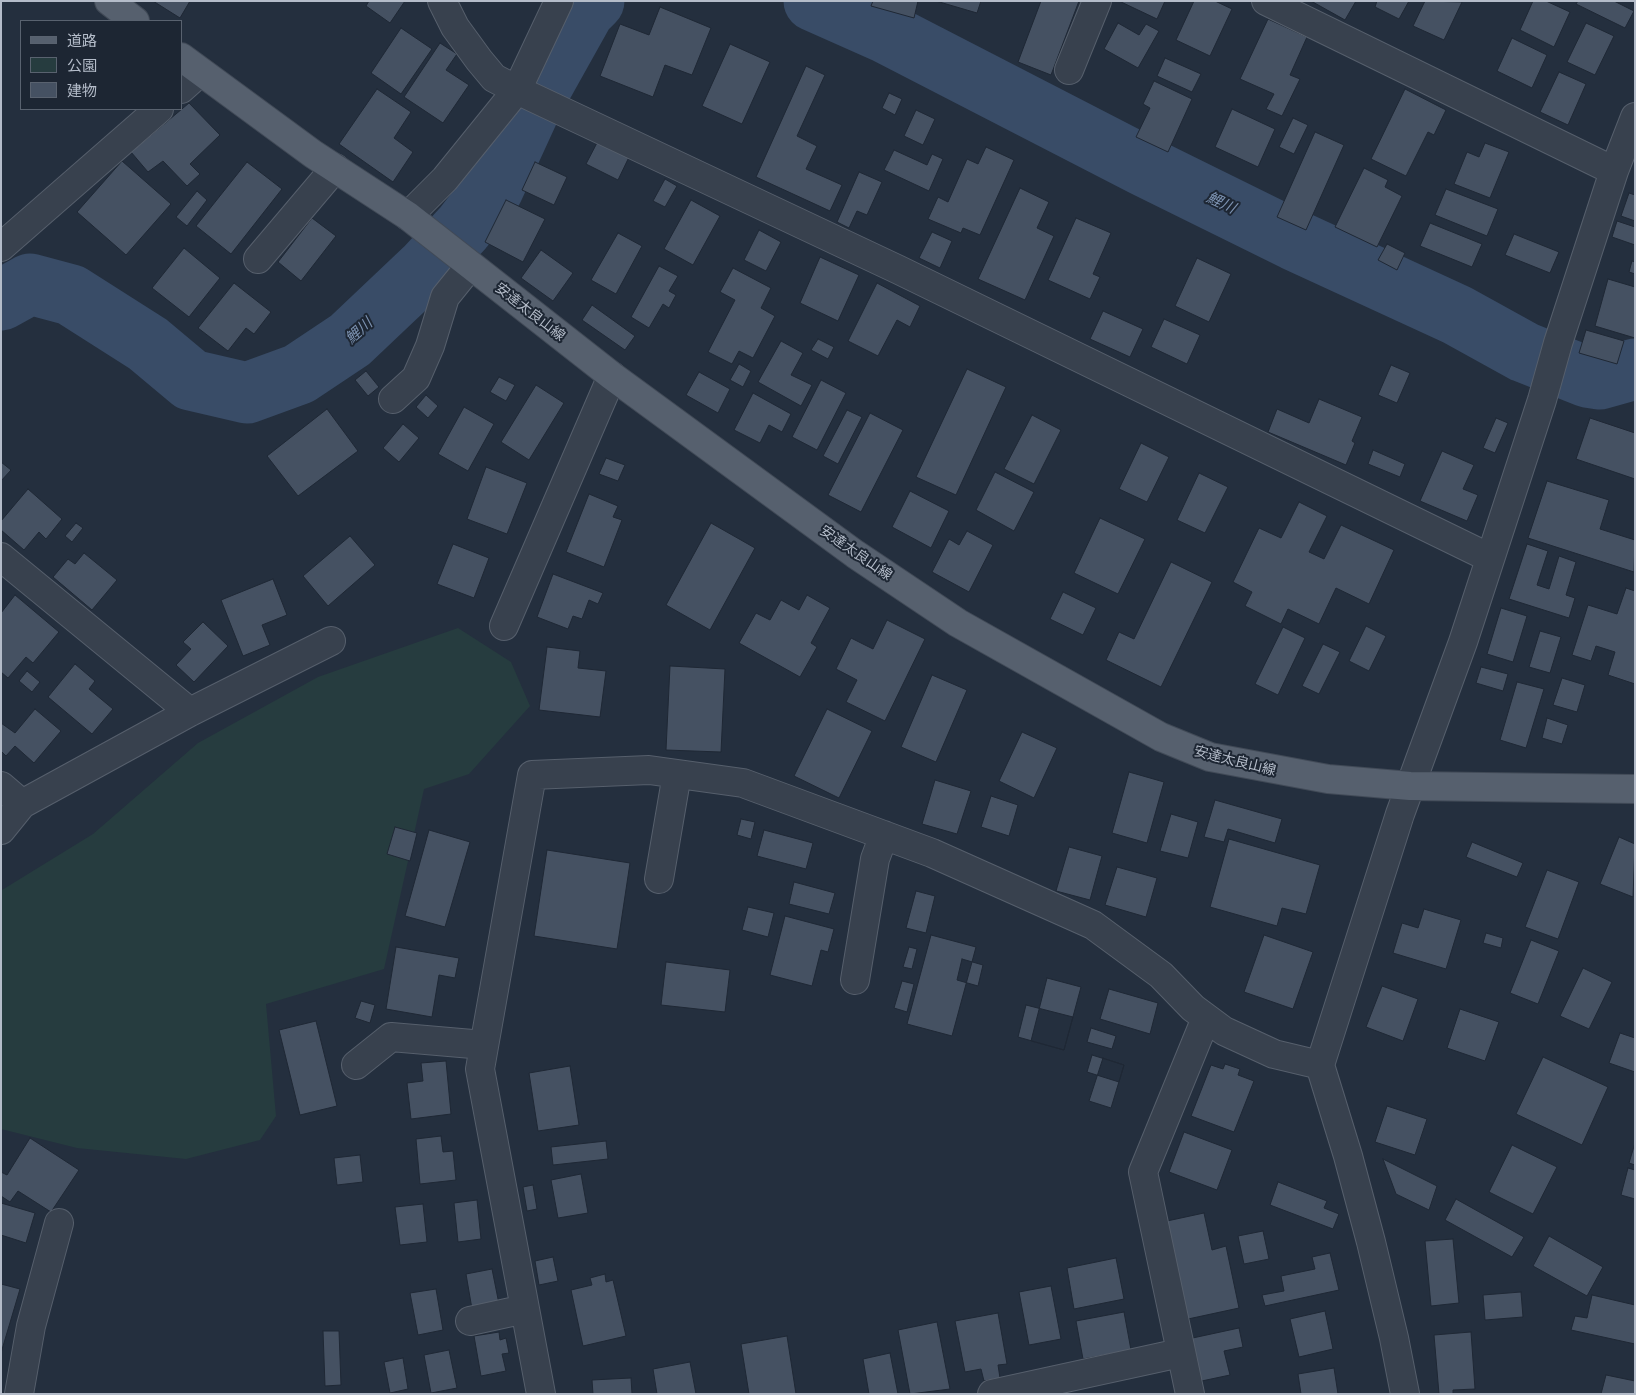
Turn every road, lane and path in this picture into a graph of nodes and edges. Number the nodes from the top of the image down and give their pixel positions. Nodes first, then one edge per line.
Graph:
1 (109, 1) edge
2 (442, 1) edge
3 (559, 1) edge
4 (1097, 1) edge
5 (1281, 4) edge
6 (134, 20) edge
7 (1069, 70) dead end
8 (188, 73) edge
9 (522, 92) junction
10 (158, 110) edge
11 (1635, 117) edge
12 (335, 168) junction
13 (1614, 171) junction
14 (408, 216) junction
15 (1, 247) edge
16 (258, 259) dead end
17 (467, 264) junction
18 (612, 376) junction
19 (393, 398) dead end
20 (1, 557) edge
21 (1490, 558) junction
22 (504, 626) dead end
23 (331, 640) dead end
24 (190, 712) junction
25 (677, 774) junction
26 (1, 786) edge
27 (1410, 786) junction
28 (1635, 789) edge
29 (22, 804) junction
30 (1, 830) edge
31 (884, 836) junction
32 (658, 879) dead end
33 (854, 980) dead end
34 (1206, 1018) junction
35 (484, 1045) junction
36 (356, 1065) dead end
37 (1320, 1065) junction
38 (59, 1223) dead end
39 (525, 1309) junction
40 (470, 1321) dead end
41 (1180, 1353) junction
42 (19, 1394) edge
43 (541, 1394) edge
44 (992, 1394) edge
45 (1190, 1394) edge
46 (1405, 1394) edge

1 - 6 main road
2 - 9 street
3 - 9 street
4 - 7 street
5 - 13 street
8 - 12 main road, 安達太良山線
9 - 14 street
9 - 21 street
10 - 15 street
11 - 13 street
12 - 14 main road, 安達太良山線
12 - 16 street
13 - 21 street
14 - 17 main road, 安達太良山線
17 - 18 main road, 安達太良山線
17 - 19 street
18 - 22 street
18 - 27 main road, 安達太良山線
20 - 24 street
21 - 27 street
23 - 24 street
24 - 29 street
25 - 31 street
25 - 32 street
25 - 35 street
26 - 29 street
27 - 28 main road, 安達太良山線
27 - 37 street
29 - 30 street
31 - 33 street
31 - 34 street
34 - 37 street
34 - 41 street
35 - 36 street
35 - 39 street
37 - 46 street
38 - 42 street
39 - 40 street
39 - 43 street
41 - 44 street
41 - 45 street

